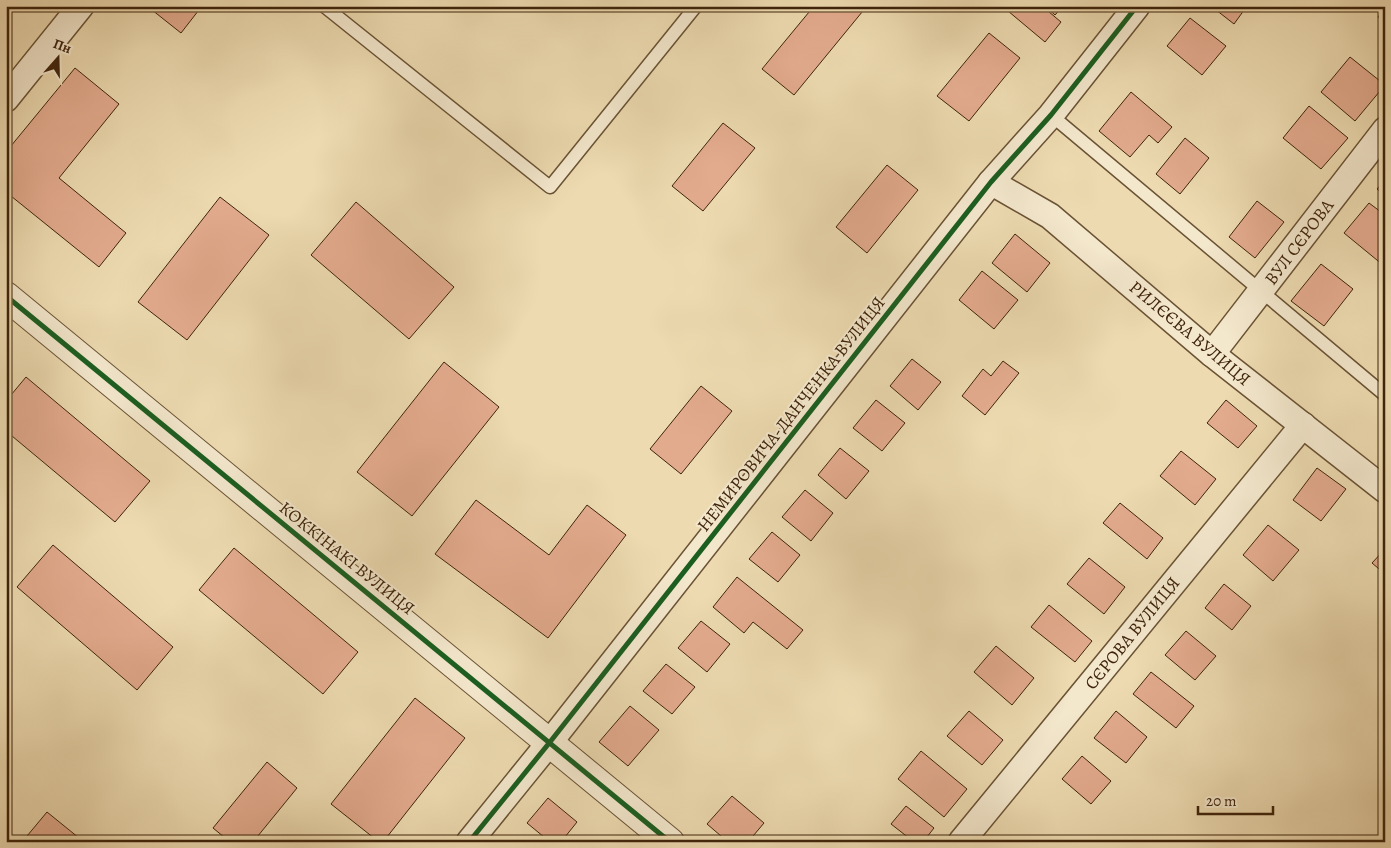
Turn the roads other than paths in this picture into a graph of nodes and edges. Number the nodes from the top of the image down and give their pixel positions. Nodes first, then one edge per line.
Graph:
1 (81, 6) edge
2 (324, 6) edge
3 (696, 6) edge
4 (1137, 6) edge
5 (6, 100) edge
6 (1051, 115) junction
7 (1385, 130) edge
8 (991, 182) junction
9 (1261, 291) junction
10 (6, 296) edge
11 (1212, 354) junction
12 (1385, 395) edge
13 (1303, 425) junction
14 (1385, 490) edge
15 (550, 742) junction
16 (469, 842) edge
17 (670, 842) edge
18 (961, 842) edge

1 - 5 street
2 - 3 lane
4 - 6 street, НЕМИРОВИЧА-ДАНЧЕНКА ВУЛИЦЯ
6 - 8 street, НЕМИРОВИЧА-ДАНЧЕНКА ВУЛИЦЯ
6 - 9 lane
7 - 9 street, ВУЛ СЄРОВА
8 - 11 street, РИЛЄЄВА ВУЛИЦЯ
8 - 15 street, НЕМИРОВИЧА-ДАНЧЕНКА ВУЛИЦЯ
9 - 11 street, ВУЛ СЄРОВА
9 - 12 lane
10 - 15 street, КОККІНАКІ ВУЛИЦЯ
11 - 13 street, РИЛЄЄВА ВУЛИЦЯ
13 - 14 street, РИЛЄЄВА ВУЛИЦЯ
13 - 18 street, СЄРОВА ВУЛИЦЯ
15 - 16 street, НЕМИРОВИЧА-ДАНЧЕНКА ВУЛИЦЯ
15 - 17 street, КОККІНАКІ ВУЛИЦЯ

